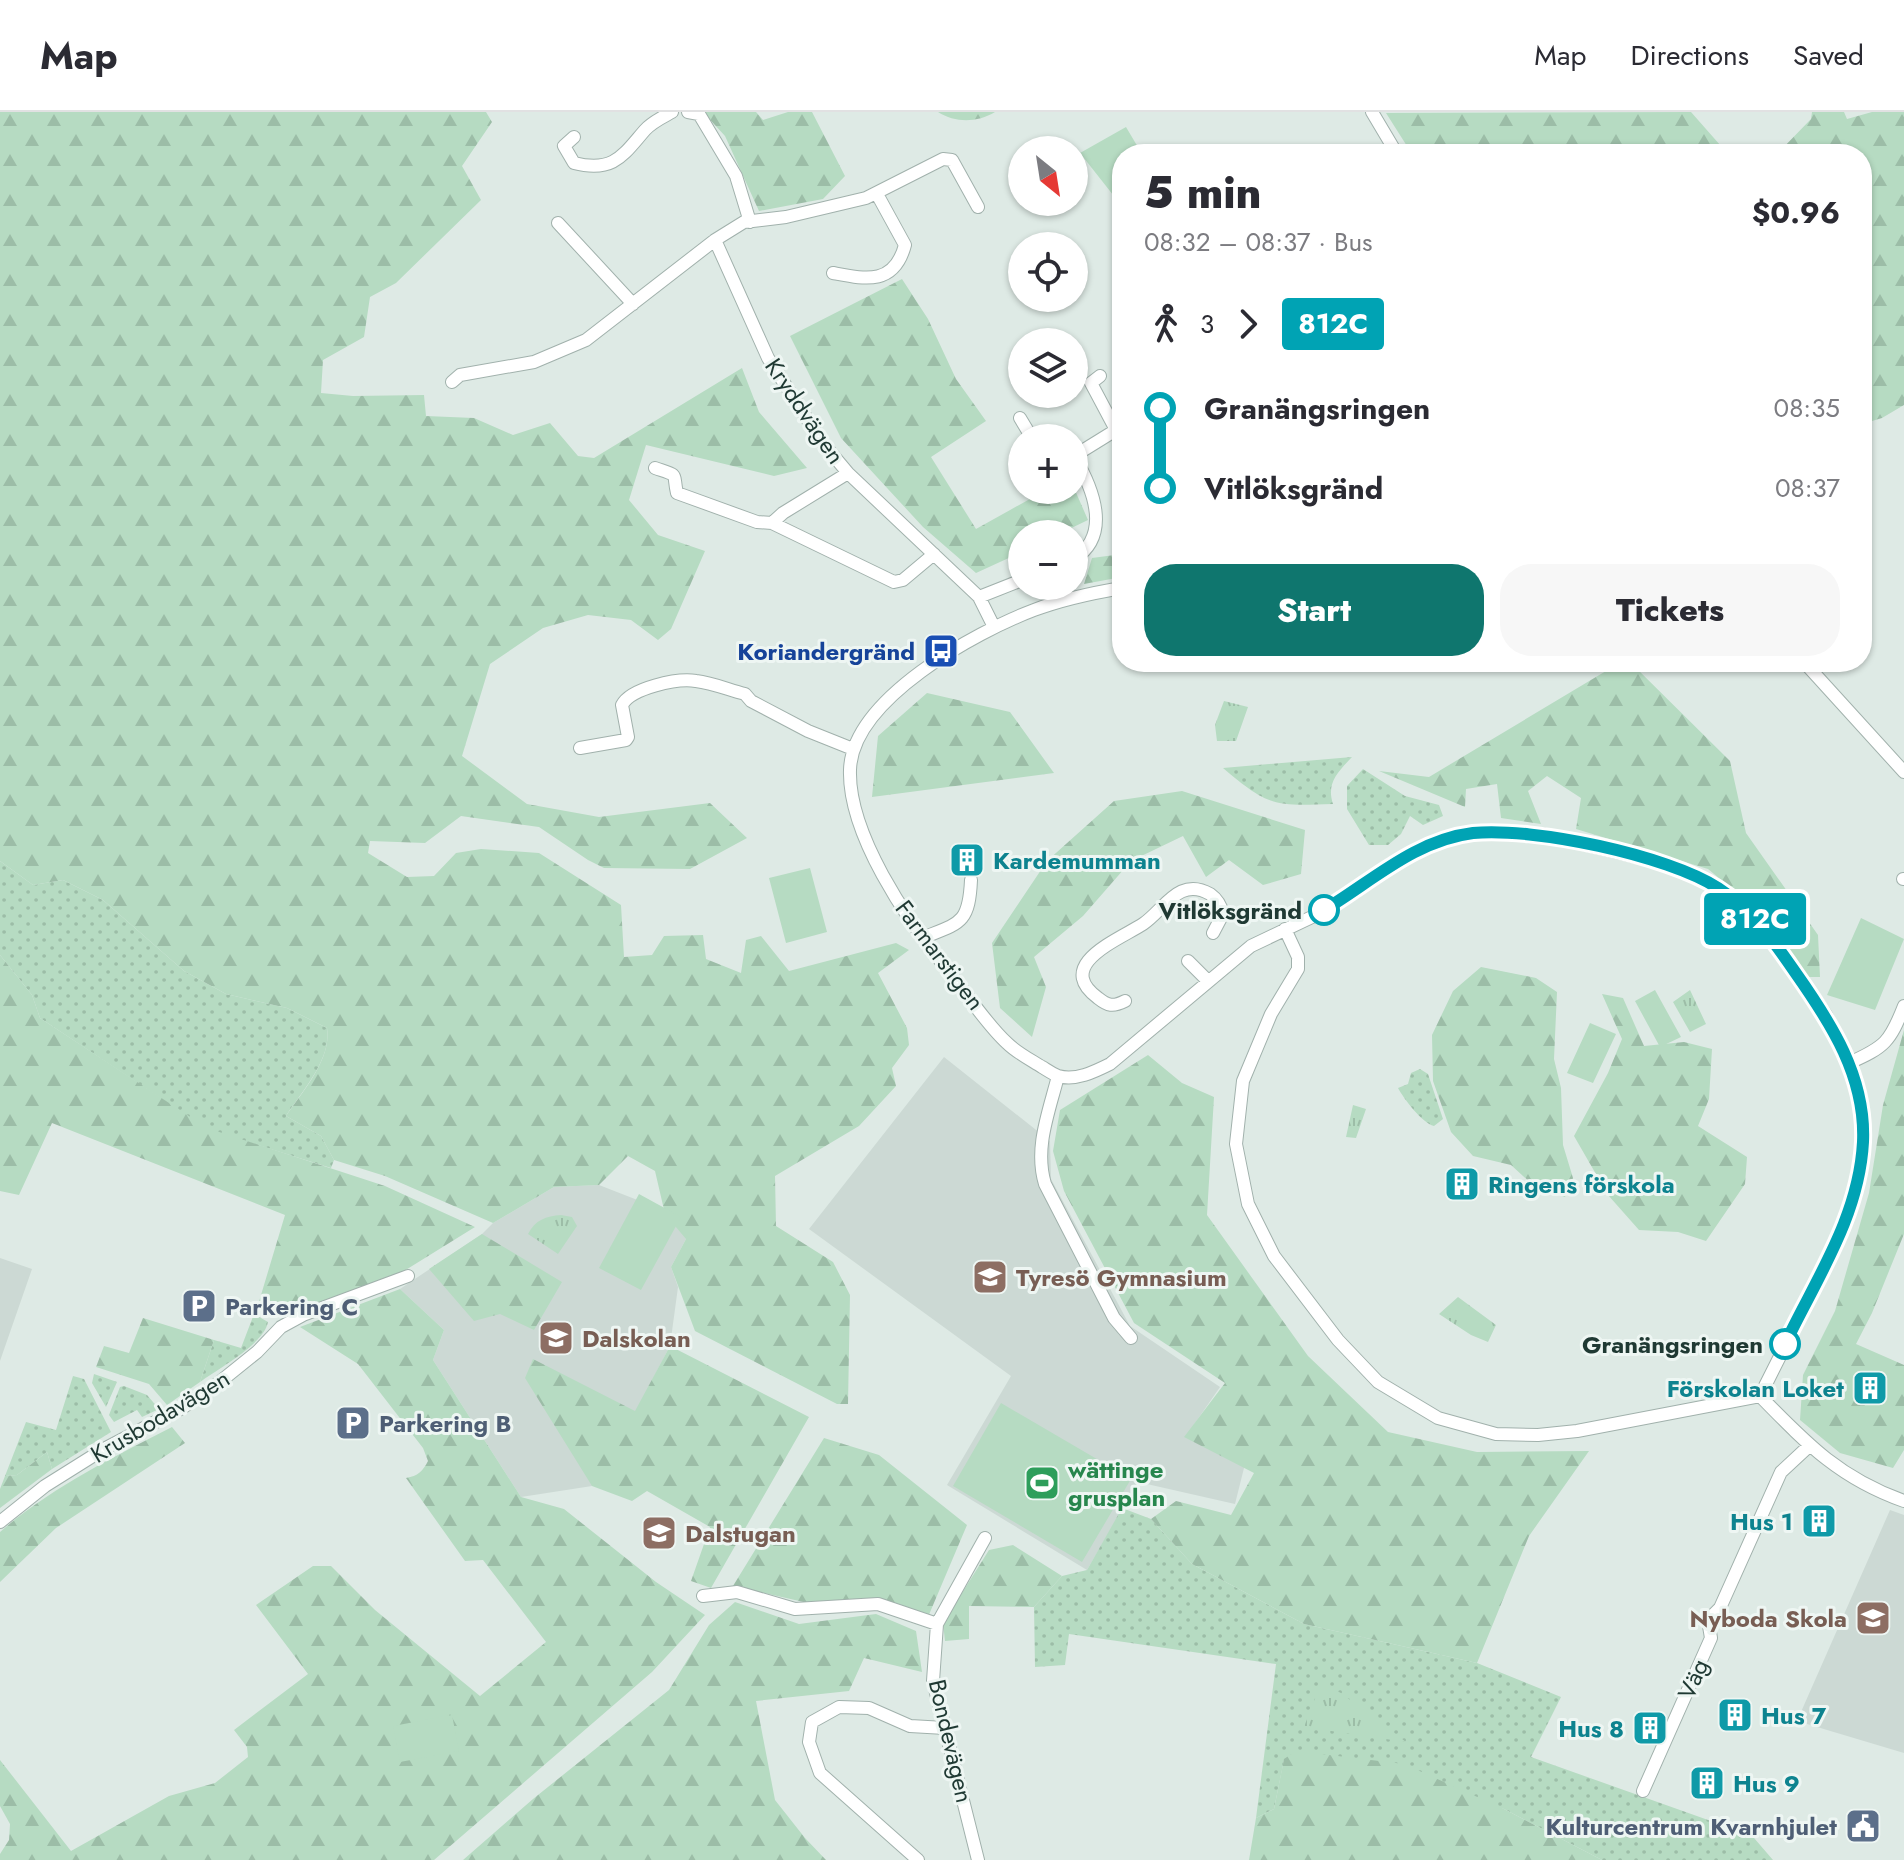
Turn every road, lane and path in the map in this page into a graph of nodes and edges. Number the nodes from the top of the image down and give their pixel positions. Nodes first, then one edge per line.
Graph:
1 (672, 112) edge
2 (1372, 112) edge
3 (695, 113) edge
4 (574, 137) dead end
5 (1391, 144) edge
6 (877, 194) junction
7 (978, 207) dead end
8 (750, 222) junction
9 (558, 223) dead end
10 (715, 240) junction
11 (833, 273) dead end
12 (633, 304) junction
13 (1100, 376) dead end
14 (452, 382) dead end
15 (1020, 418) dead end
16 (1112, 422) edge
17 (1024, 424) edge
18 (1112, 432) edge
19 (1088, 447) edge
20 (655, 468) dead end
21 (848, 473) junction
22 (1088, 479) edge
23 (772, 523) junction
24 (1088, 547) edge
25 (934, 554) junction
26 (1008, 586) edge
27 (1112, 590) edge
28 (979, 597) junction
29 (994, 627) junction
30 (1813, 672) edge
31 (580, 748) dead end
32 (853, 749) junction
33 (1904, 772) edge
34 (971, 880) dead end
35 (969, 904) junction
36 (956, 905) dead end
37 (1285, 929) junction
38 (1213, 933) dead end
39 (922, 938) junction
40 (1188, 961) dead end
41 (1208, 981) junction
42 (1125, 1001) dead end
43 (1904, 1006) edge
44 (1849, 1063) junction
45 (1058, 1076) junction
46 (408, 1276) dead end
47 (1131, 1338) dead end
48 (1760, 1396) junction
49 (1809, 1446) junction
50 (1904, 1501) edge
51 (0, 1522) edge
52 (985, 1538) dead end
53 (703, 1596) dead end
54 (937, 1624) junction
55 (945, 1728) junction
56 (1643, 1791) dead end
57 (918, 1860) edge
58 (978, 1860) edge

1 - 4 street
2 - 5 street
3 - 8 street
6 - 7 street
6 - 8 street
6 - 11 street
8 - 10 street
9 - 12 street
10 - 12 street
10 - 21 street, Kryddvägen
12 - 14 street
13 - 16 street
15 - 17 street
18 - 19 street
20 - 23 street
21 - 23 street
21 - 25 street, Kryddvägen
22 - 24 street
23 - 25 street
25 - 28 street, Kryddvägen
26 - 28 street
27 - 29 street
28 - 29 street, Kryddvägen
29 - 32 street
30 - 33 street
31 - 32 street
32 - 39 street, Farmarstigen
34 - 35 street
35 - 36 street
35 - 39 street
37 - 41 street
37 - 44 street
37 - 48 street
38 - 42 street
39 - 45 street, Farmarstigen
40 - 41 street
41 - 45 street
43 - 44 street
44 - 48 street
45 - 47 street
46 - 51 street, Krusbodavägen
48 - 49 street
49 - 50 street
49 - 56 street, Väg
52 - 54 street, Bondevägen
53 - 54 street
54 - 55 street, Bondevägen
55 - 57 street
55 - 58 street, Bondevägen

